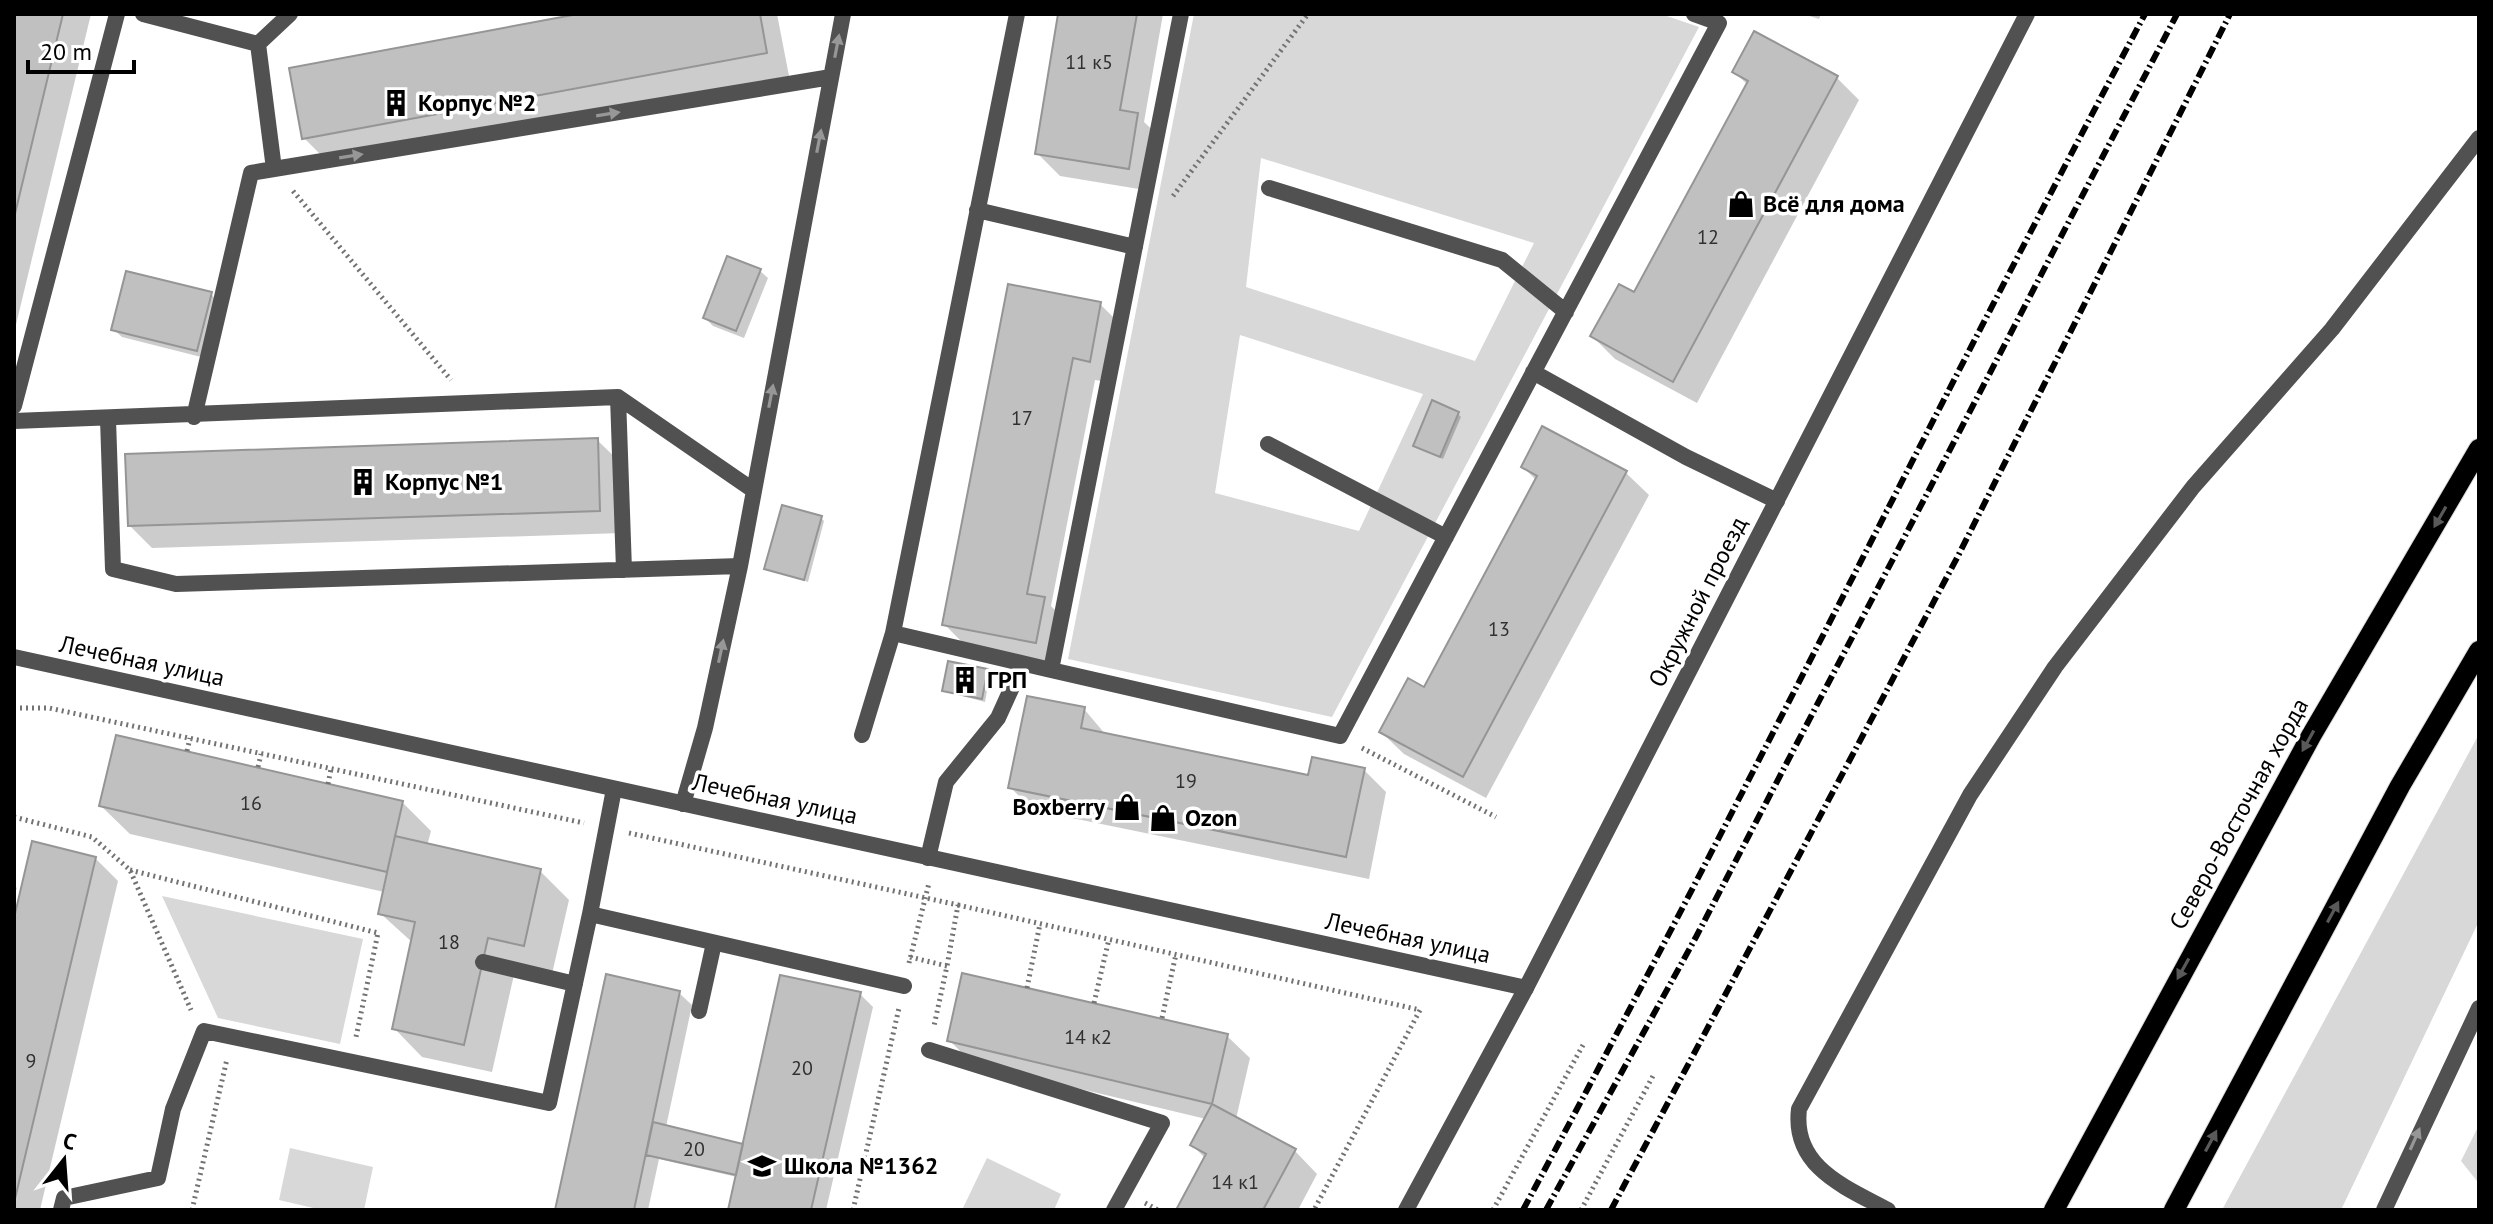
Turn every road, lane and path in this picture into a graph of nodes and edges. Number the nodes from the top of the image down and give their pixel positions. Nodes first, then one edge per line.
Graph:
1 (117, 14) edge
2 (143, 14) edge
3 (290, 14) edge
4 (843, 14) edge
5 (1017, 14) edge
6 (1181, 14) edge
7 (1308, 14) edge
8 (1694, 14) edge
9 (2027, 14) edge
10 (258, 44) junction
11 (831, 77) junction
12 (2479, 138) edge
13 (274, 169) junction
14 (1269, 188) dead end
15 (1163, 209) dead end
16 (977, 210) junction
17 (1135, 247) junction
18 (1566, 312) junction
19 (1533, 372) junction
20 (618, 397) junction
21 (471, 404) junction
22 (14, 406) edge
23 (194, 417) junction
24 (108, 419) junction
25 (14, 421) edge
26 (1268, 444) dead end
27 (2479, 449) edge
28 (753, 490) junction
29 (1777, 501) junction
30 (1446, 537) junction
31 (740, 566) junction
32 (624, 570) junction
33 (893, 633) junction
34 (2479, 651) edge
35 (14, 657) edge
36 (1022, 665) junction
37 (1051, 670) junction
38 (14, 708) edge
39 (862, 735) dead end
40 (1340, 736) junction
41 (190, 738) junction
42 (187, 751) dead end
43 (261, 754) junction
44 (258, 767) dead end
45 (331, 769) junction
46 (328, 784) dead end
47 (614, 789) junction
48 (683, 804) junction
49 (14, 817) edge
50 (1496, 817) dead end
51 (608, 829) junction
52 (932, 858) junction
53 (130, 870) junction
54 (925, 897) junction
55 (958, 905) junction
56 (590, 914) junction
57 (1040, 924) junction
58 (1109, 939) junction
59 (714, 943) junction
60 (1176, 954) junction
61 (483, 962) dead end
62 (947, 966) junction
63 (575, 984) junction
64 (904, 986) joint
65 (1027, 988) dead end
66 (1526, 988) junction
67 (1094, 1003) dead end
68 (2479, 1008) edge
69 (699, 1011) dead end
70 (1162, 1018) dead end
71 (204, 1031) junction
72 (232, 1036) junction
73 (1583, 1045) dead end
74 (929, 1050) joint
75 (350, 1061) junction
76 (1654, 1074) dead end
77 (61, 1210) edge
78 (192, 1210) edge
79 (853, 1210) edge
80 (1114, 1210) edge
81 (1314, 1210) edge
82 (1406, 1210) edge
83 (1493, 1210) edge
84 (1581, 1210) edge
85 (1888, 1210) edge
86 (2054, 1210) edge
87 (2174, 1210) edge
88 (2384, 1210) edge

1 - 22 street
2 - 10 street
3 - 10 street
11 -> 4 street
5 - 16 street
6 - 17 street
7 - 15 path
8 - 18 street
9 - 29 street, Окружной проезд
10 - 13 street
13 -> 11 street
28 -> 11 street
12 - 85 street
13 - 21 path
13 - 23 street
14 - 18 street
16 - 17 street
16 - 33 street
17 - 37 street
18 - 19 street
19 - 29 street
19 - 30 street
20 - 21 street
20 - 28 street
20 - 32 street
21 - 23 street
23 - 24 street
24 - 25 street
24 - 32 street
26 - 30 street
27 -> 86 main road, Северо-Восточная хорда
28 - 31 street
29 - 66 street, Окружной проезд
30 - 40 street
31 - 32 street
48 -> 31 street
33 - 36 street
33 - 39 street
87 -> 34 main road
35 - 47 street, Лечебная улица
36 - 37 street
36 - 52 street
37 - 40 street
38 - 41 path
40 - 50 path
41 - 42 path
41 - 43 path
43 - 44 path
43 - 45 path
45 - 46 path
45 - 51 path
47 - 48 street, Лечебная улица
47 - 51 street
48 - 52 street, Лечебная улица
49 - 53 path
51 - 54 path
51 - 56 street
52 - 54 path
52 - 66 street, Лечебная улица
53 - 71 path
53 - 75 path
54 - 55 path
54 - 62 path
55 - 57 path
55 - 62 path
56 - 59 street
56 - 63 street
57 - 58 path
57 - 65 path
58 - 60 path
58 - 67 path
59 - 64 street
59 - 69 street
60 - 70 path
60 - 81 path
61 - 63 street
62 - 74 path
63 - 75 street
64 - 79 path
66 - 82 street, Окружной проезд
88 -> 68 street
71 - 72 street
71 - 77 street
72 - 75 street
72 - 78 path
73 - 83 path
74 - 80 street
76 - 84 path

